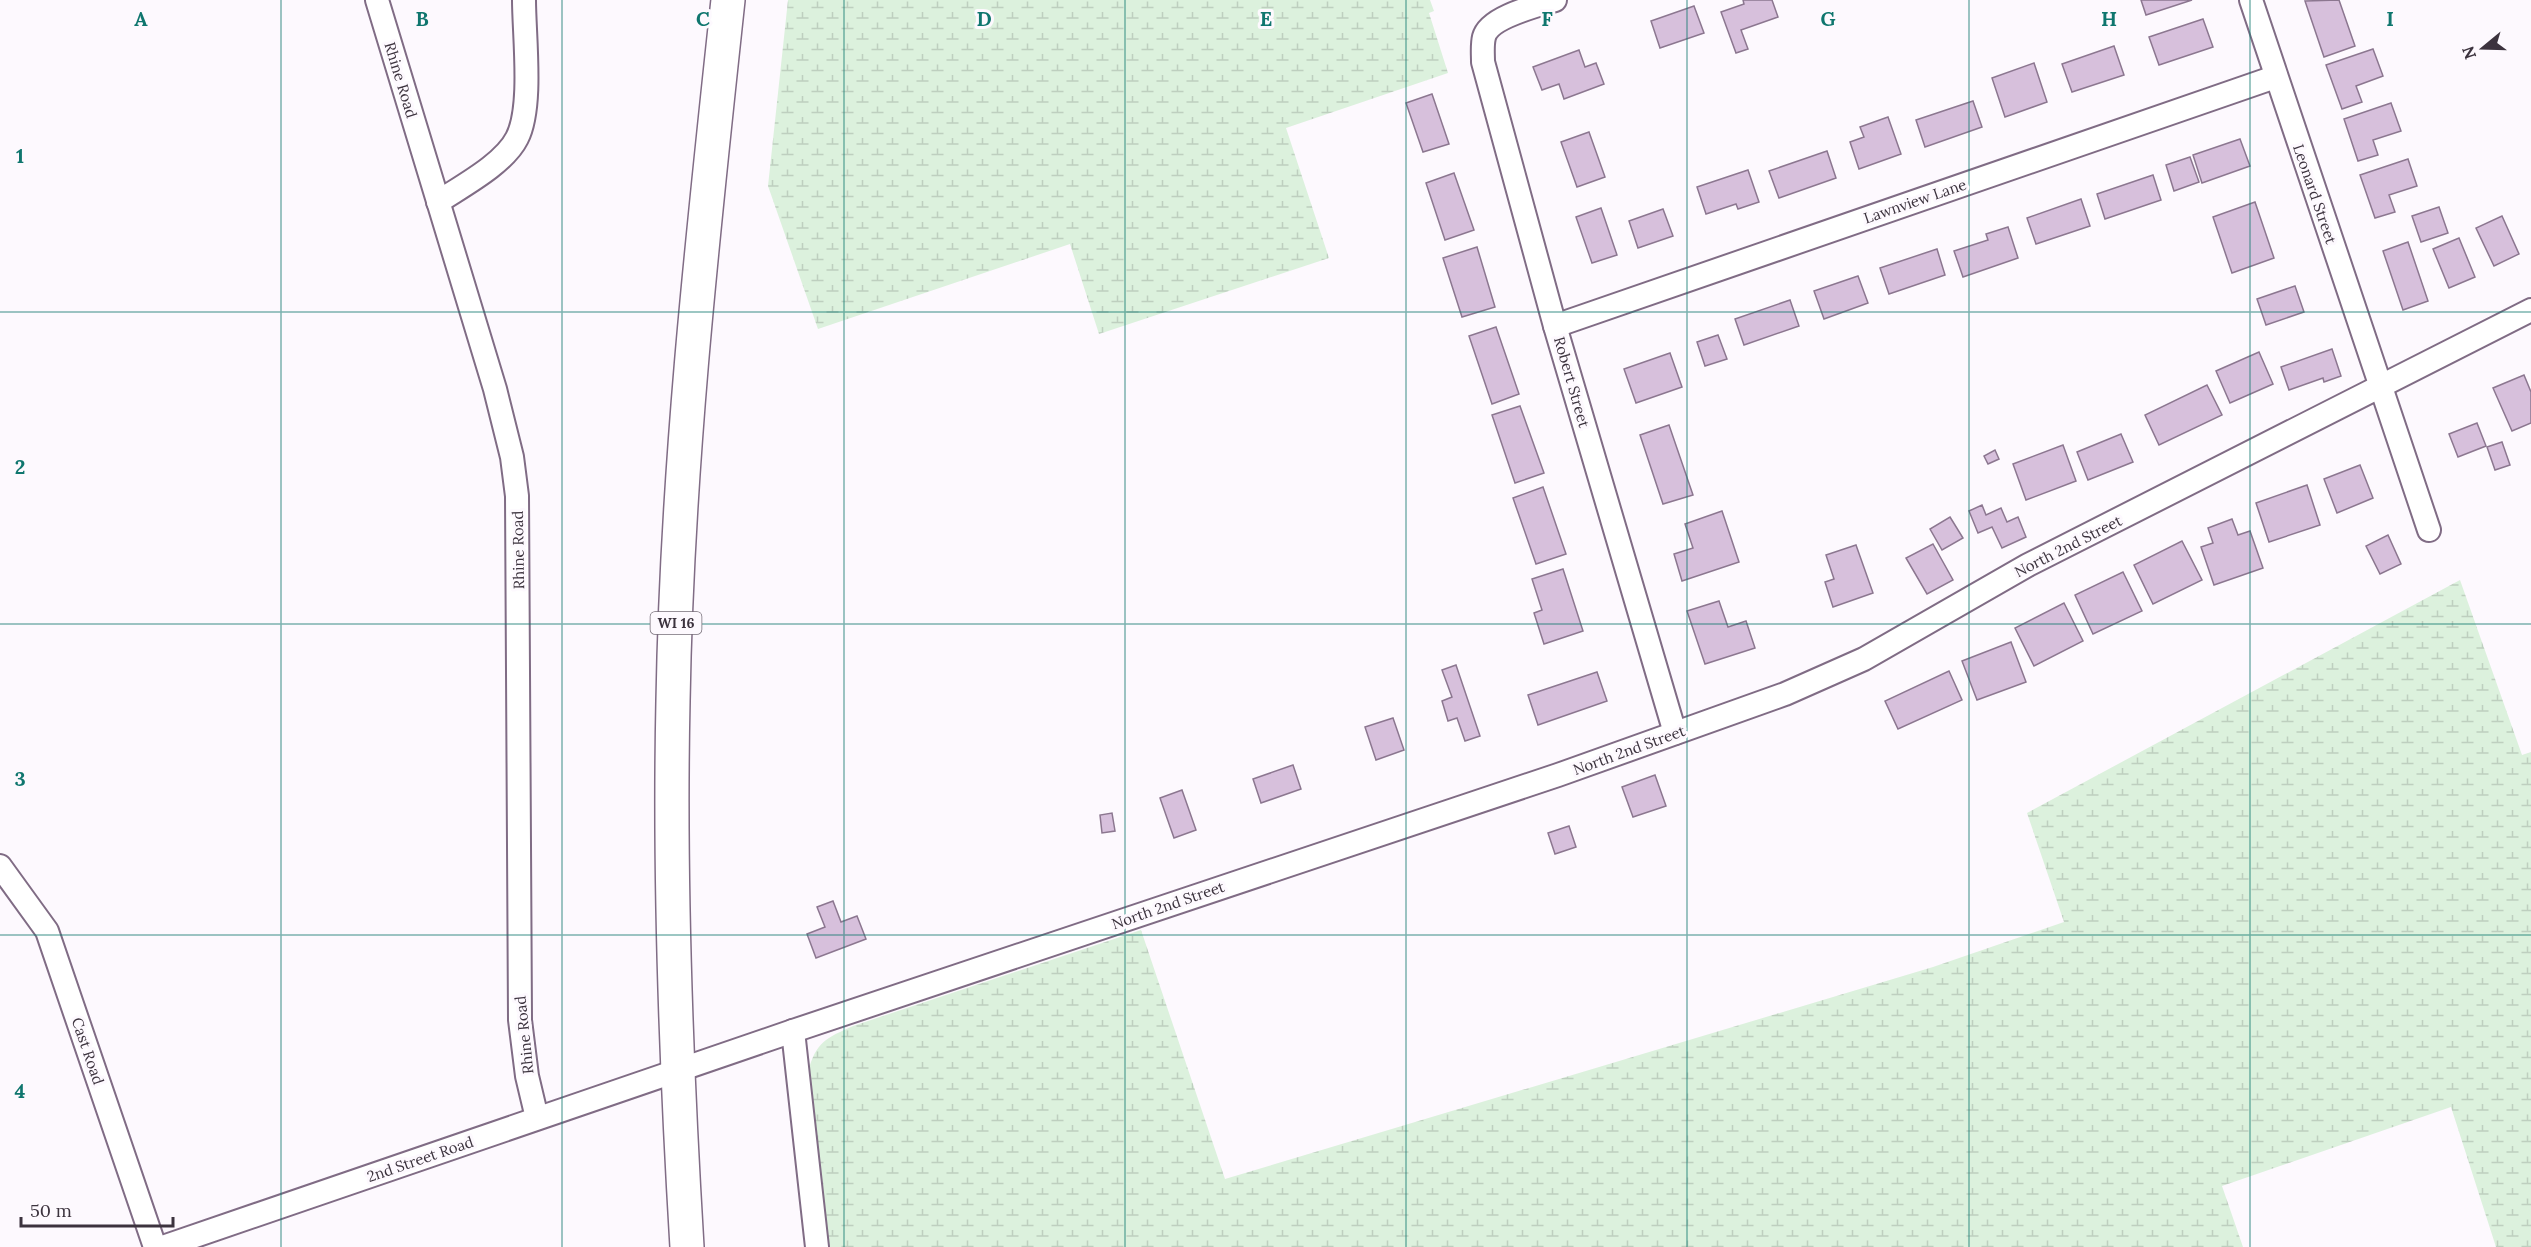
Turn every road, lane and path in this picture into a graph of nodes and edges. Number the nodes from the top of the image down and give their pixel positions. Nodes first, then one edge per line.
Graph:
1 (376, 0) edge
2 (524, 0) edge
3 (728, 0) edge
4 (1555, 0) edge
5 (2251, 0) edge
6 (2276, 77) junction
7 (438, 202) junction
8 (2531, 310) edge
9 (1555, 326) junction
10 (2381, 388) junction
11 (2428, 530) dead end
12 (1675, 733) junction
13 (0, 866) edge
14 (793, 1031) junction
15 (677, 1073) junction
16 (537, 1118) junction
17 (156, 1247) edge
18 (163, 1247) edge
19 (687, 1247) edge
20 (817, 1247) edge

1 - 7 street, Rhine Road
2 - 7 street
3 - 15 highway, WI 16
4 - 9 street, Robert Street
5 - 6 street, Leonard Street
6 - 9 street, Lawnview Lane
6 - 10 street, Leonard Street
7 - 16 street, Rhine Road
8 - 10 street, North 2nd Street
9 - 12 street, Robert Street
10 - 11 street, Leonard Street
10 - 12 street, North 2nd Street
12 - 14 street, North 2nd Street
13 - 17 street, Cast Road
14 - 15 street, North 2nd Street
14 - 20 street
15 - 16 street, 2nd Street Road
15 - 19 highway, WI 16
16 - 18 street, 2nd Street Road

